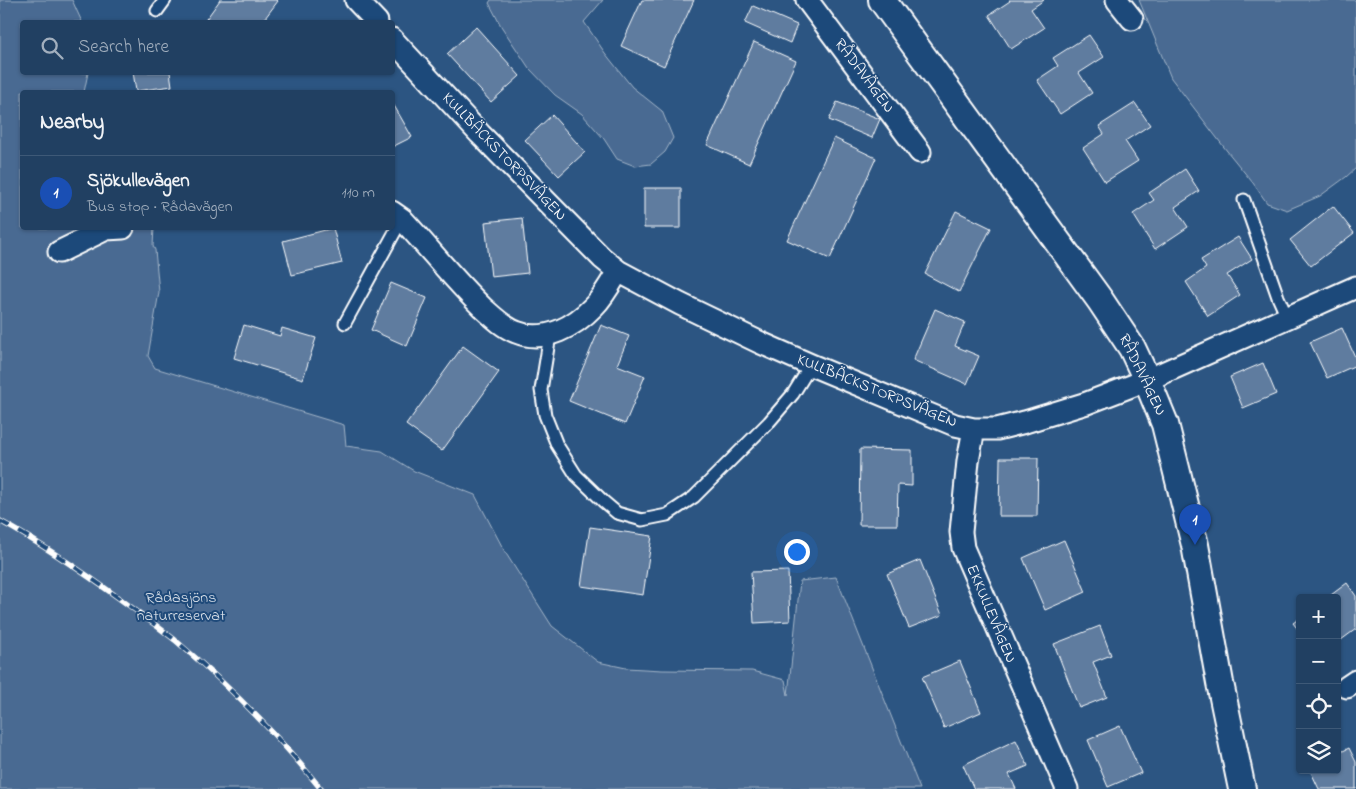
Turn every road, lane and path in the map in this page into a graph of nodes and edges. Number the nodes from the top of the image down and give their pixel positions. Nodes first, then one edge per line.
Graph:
1 (165, 0) edge
2 (356, 0) edge
3 (807, 0) edge
4 (882, 0) edge
5 (1117, 0) edge
6 (157, 11) dead end
7 (1132, 19) dead end
8 (375, 20) edge
9 (395, 42) edge
10 (920, 152) dead end
11 (1244, 200) dead end
12 (397, 216) edge
13 (104, 230) edge
14 (390, 230) edge
15 (59, 252) dead end
16 (618, 271) junction
17 (1356, 287) edge
18 (1287, 317) junction
19 (345, 323) dead end
20 (550, 335) junction
21 (811, 365) junction
22 (1147, 380) junction
23 (974, 429) junction
24 (1067, 789) edge
25 (1242, 789) edge

1 - 6 lane
2 - 8 street
3 - 10 street, RÅDAVÄGEN
4 - 22 street, RÅDAVÄGEN
5 - 7 street
9 - 16 street, KULLBÄCKSTORPSVÄGEN
11 - 18 lane
12 - 20 street
13 - 15 street
14 - 19 lane
16 - 20 street
16 - 21 street, KULLBÄCKSTORPSVÄGEN
17 - 18 street, KULLBÄCKSTORPSVÄGEN
18 - 22 street, KULLBÄCKSTORPSVÄGEN
20 - 21 lane
21 - 23 street, KULLBÄCKSTORPSVÄGEN
22 - 23 street, KULLBÄCKSTORPSVÄGEN
22 - 25 street, RÅDAVÄGEN
23 - 24 street, EKKULLEVÄGEN

